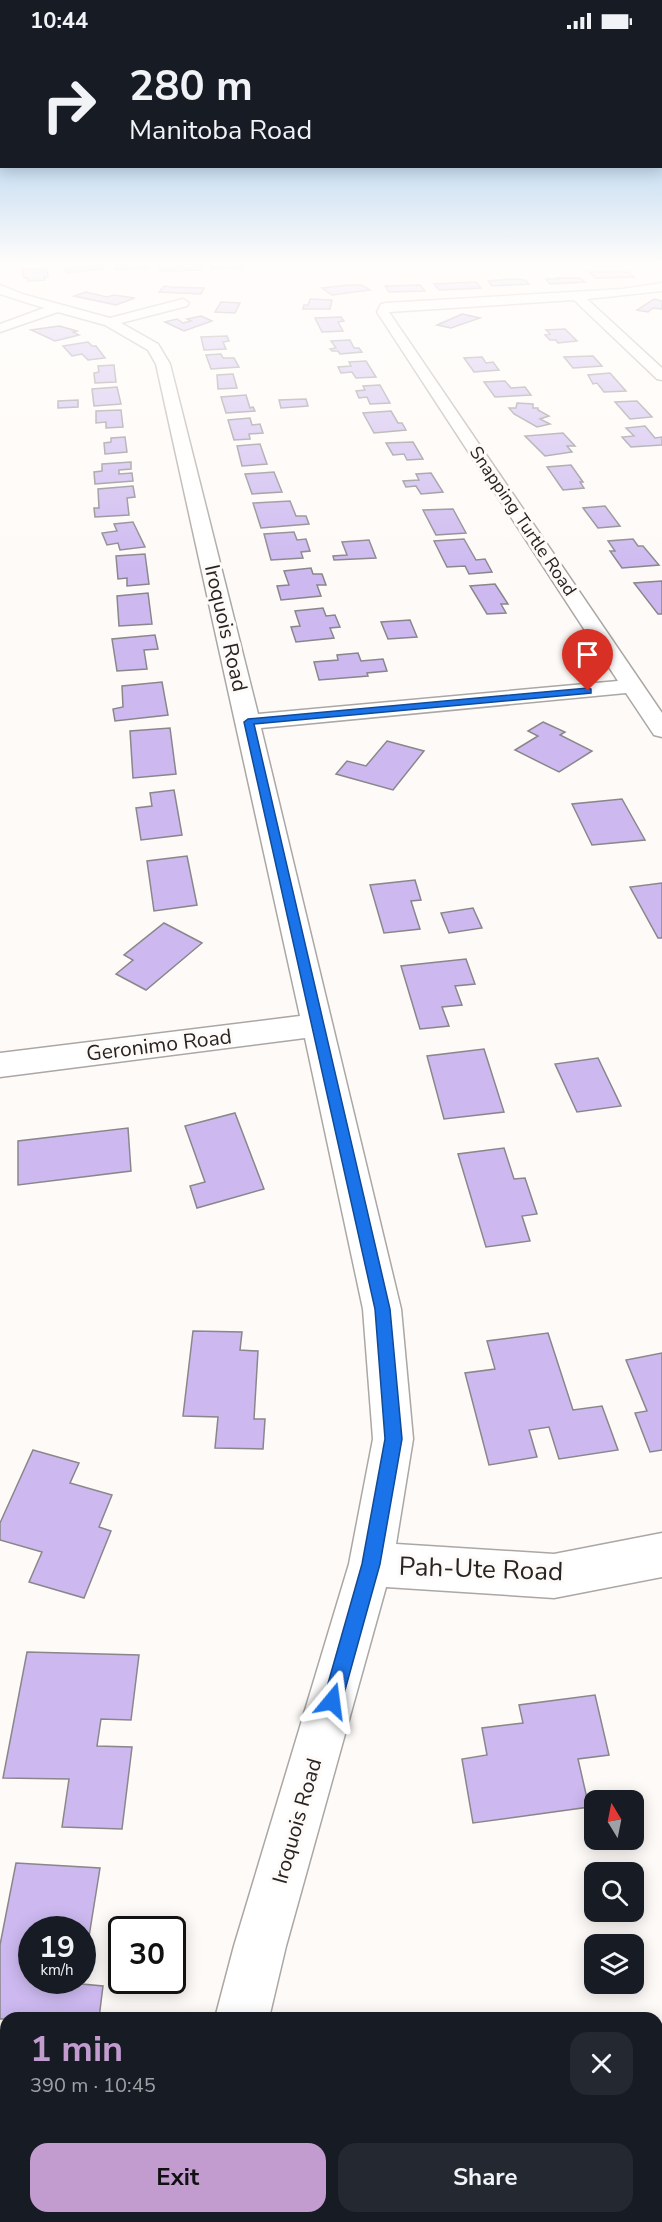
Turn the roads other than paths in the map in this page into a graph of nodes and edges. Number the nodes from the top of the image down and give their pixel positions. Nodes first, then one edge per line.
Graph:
1 (163, 366) edge
2 (419, 366) edge
3 (633, 687) junction
4 (248, 722) junction
5 (662, 730) edge
6 (318, 1025) junction
7 (0, 1065) edge
8 (662, 1555) edge
9 (371, 1564) junction
10 (244, 2012) edge

1 - 4 street, Iroquois Road
2 - 3 street, Snapping Turtle Road
3 - 4 street
3 - 5 street, Snapping Turtle Road
4 - 6 street, Iroquois Road
6 - 7 street, Geronimo Road
6 - 9 street, Iroquois Road
8 - 9 street, Pah-Ute Road
9 - 10 street, Iroquois Road

